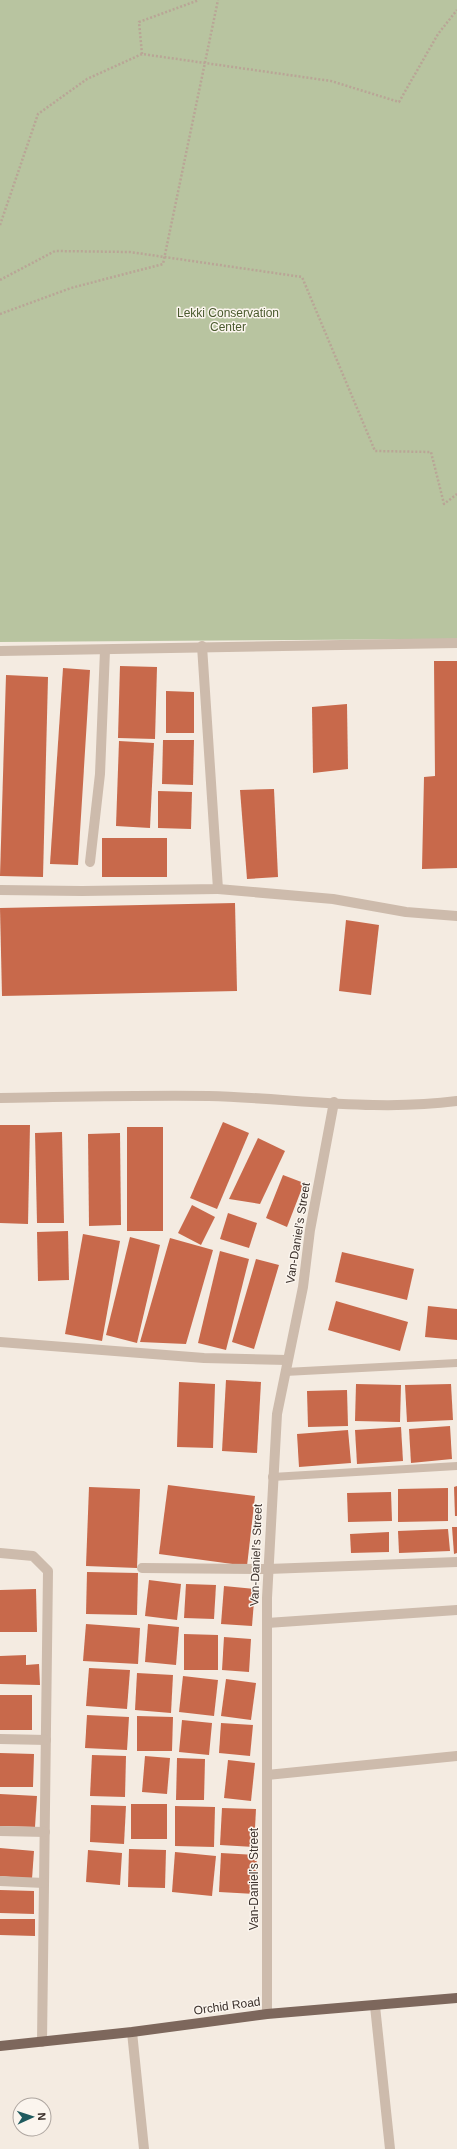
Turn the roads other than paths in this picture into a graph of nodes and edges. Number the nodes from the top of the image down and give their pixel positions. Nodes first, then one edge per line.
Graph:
1 (457, 643) edge
2 (202, 646) junction
3 (104, 650) junction
4 (0, 651) edge
5 (90, 862) dead end
6 (218, 889) junction
7 (0, 890) edge
8 (457, 916) edge
9 (0, 1098) edge
10 (457, 1101) edge
11 (334, 1102) junction
12 (0, 1342) edge
13 (287, 1360) junction
14 (457, 1363) edge
15 (285, 1372) junction
16 (457, 1466) edge
17 (272, 1477) junction
18 (0, 1553) edge
19 (457, 1562) edge
20 (142, 1568) dead end
21 (268, 1569) junction
22 (457, 1610) edge
23 (267, 1623) junction
24 (0, 1739) edge
25 (46, 1740) junction
26 (457, 1756) edge
27 (267, 1775) junction
28 (0, 1831) edge
29 (45, 1832) junction
30 (0, 1881) edge
31 (44, 1883) junction
32 (457, 1998) edge
33 (375, 2006) junction
34 (267, 2014) junction
35 (132, 2032) junction
36 (42, 2042) junction
37 (0, 2046) edge
38 (144, 2149) edge
39 (390, 2149) edge

1 - 2 street
2 - 3 street
2 - 6 street
3 - 4 street
3 - 5 street
6 - 7 street
6 - 8 street
9 - 11 street
10 - 11 street
11 - 13 street, Van-Daniel’s Street
12 - 13 street
13 - 15 street, Van-Daniel’s Street
14 - 15 lane
15 - 17 street, Van-Daniel’s Street
16 - 17 lane
17 - 21 street, Van-Daniel’s Street
18 - 25 street
19 - 21 street
20 - 21 street
21 - 23 street, Van-Daniel’s Street
22 - 23 street
23 - 27 street, Van-Daniel’s Street
24 - 25 street
25 - 29 street
26 - 27 street
27 - 34 street, Van-Daniel’s Street
28 - 29 street
29 - 31 street
30 - 31 street
31 - 36 street
32 - 33 main road, Orchid Road
33 - 34 main road, Orchid Road
33 - 39 street
34 - 35 main road, Orchid Road
35 - 36 main road, Orchid Road
35 - 38 street
36 - 37 main road, Orchid Road

